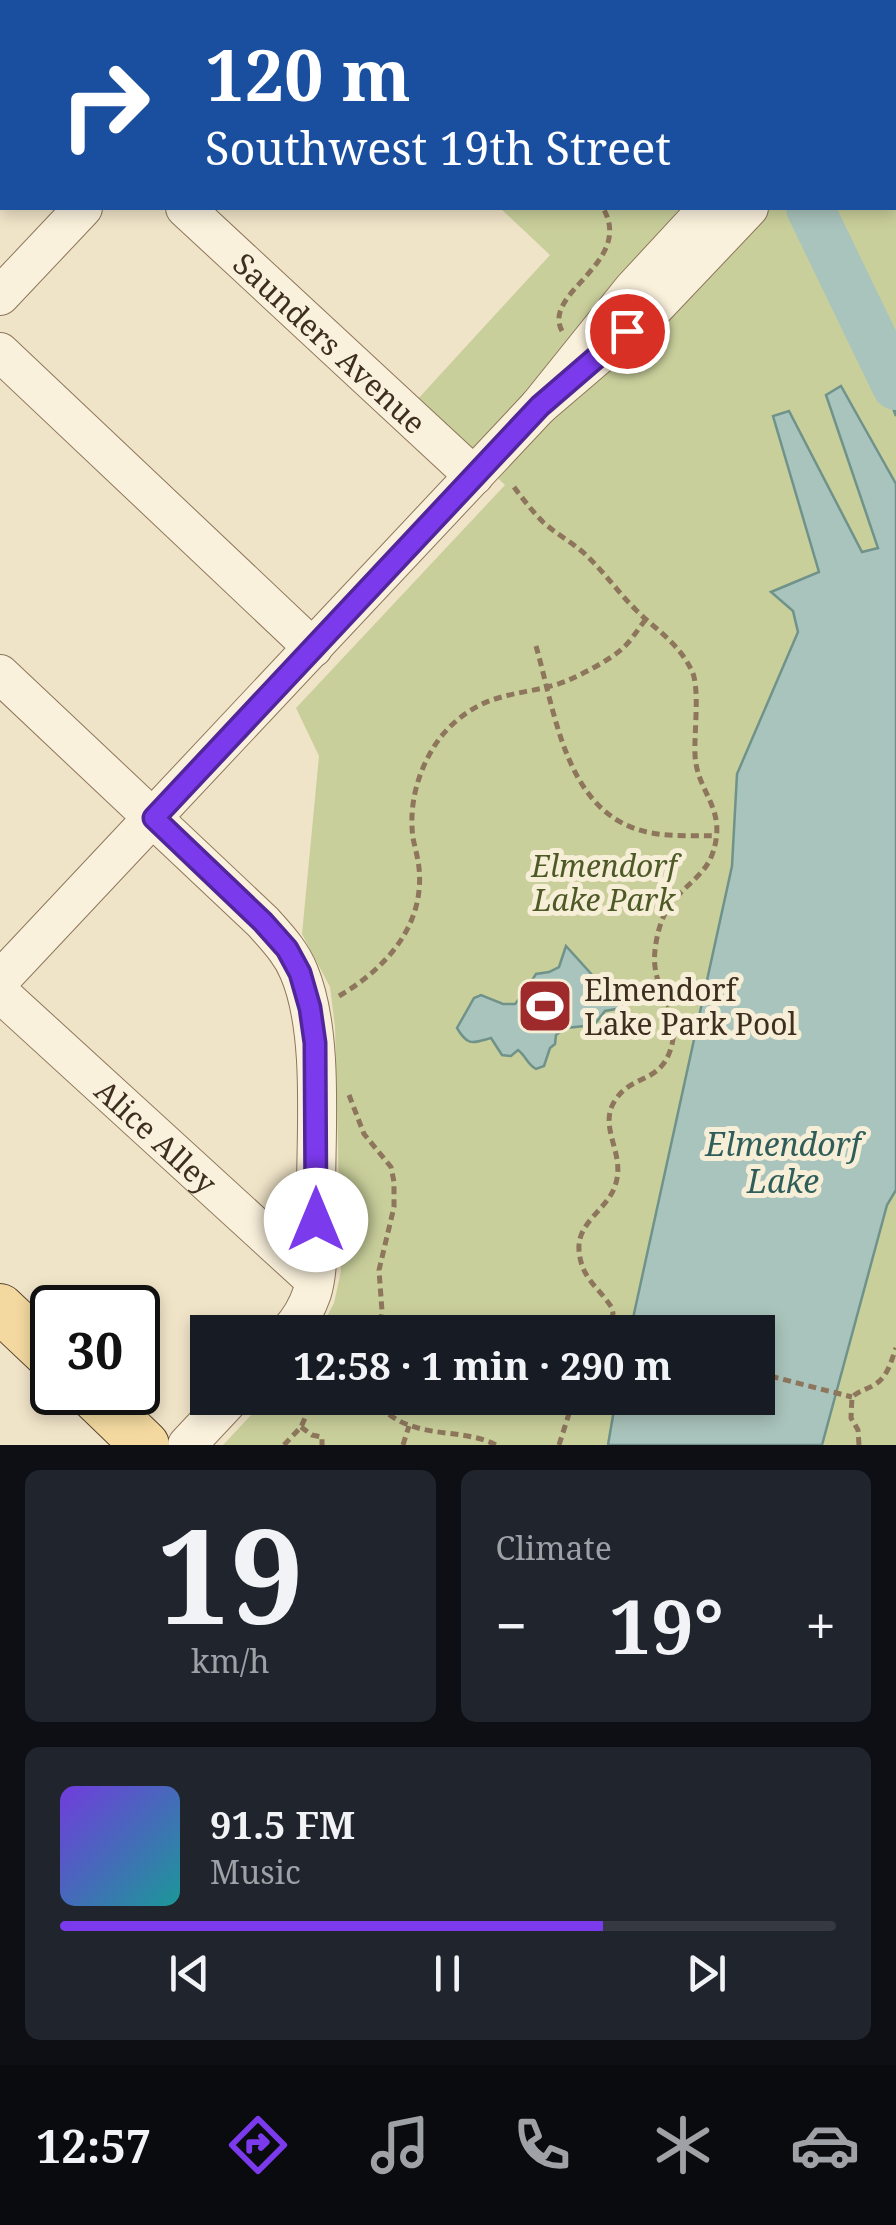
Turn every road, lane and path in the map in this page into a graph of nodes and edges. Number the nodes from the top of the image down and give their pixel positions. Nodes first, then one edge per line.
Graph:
1 (81, 210) edge
2 (188, 210) edge
3 (603, 210) edge
4 (721, 215) edge
5 (0, 296) edge
6 (567, 338) dead end
7 (0, 352) edge
8 (474, 476) junction
9 (514, 487) dead end
10 (646, 619) junction
11 (536, 646) dead end
12 (314, 648) junction
13 (0, 674) edge
14 (548, 687) junction
15 (154, 818) junction
16 (715, 836) junction
17 (0, 980) edge
18 (0, 993) edge
19 (336, 998) dead end
20 (344, 1088) dead end
21 (314, 1280) junction
22 (0, 1308) edge
23 (302, 1315) edge
24 (381, 1315) edge
25 (613, 1315) edge
26 (30, 1336) edge
27 (896, 1348) edge
28 (775, 1377) edge
29 (848, 1396) junction
30 (114, 1415) edge
31 (215, 1415) edge
32 (306, 1415) edge
33 (390, 1415) edge
34 (569, 1415) edge
35 (409, 1426) junction
36 (301, 1427) junction
37 (145, 1445) edge
38 (187, 1445) edge
39 (284, 1445) edge
40 (322, 1445) edge
41 (403, 1445) edge
42 (496, 1445) edge
43 (559, 1445) edge
44 (859, 1445) edge

1 - 5 street
2 - 8 street, Saunders Avenue
3 - 6 path
4 - 8 street
7 - 12 street
8 - 12 street
9 - 10 path
10 - 14 path
10 - 16 path
11 - 14 path
12 - 15 street
13 - 15 street
14 - 16 path
14 - 19 path
15 - 17 street
15 - 21 street
16 - 25 path
18 - 21 street, Alice Alley
20 - 24 path
21 - 23 street
22 - 26 main road
27 - 29 path
28 - 29 path
29 - 44 path
30 - 37 main road
31 - 38 street
32 - 36 path
33 - 35 path
34 - 43 path
35 - 41 path
35 - 42 path
36 - 39 path
36 - 40 path

